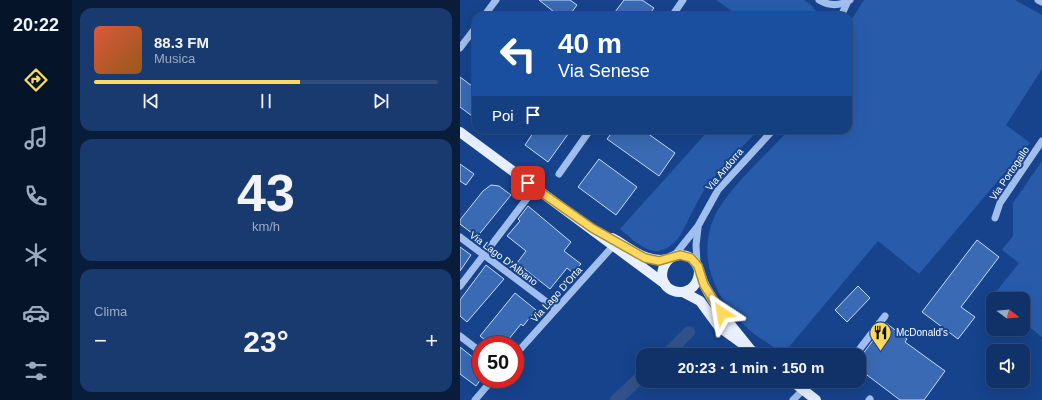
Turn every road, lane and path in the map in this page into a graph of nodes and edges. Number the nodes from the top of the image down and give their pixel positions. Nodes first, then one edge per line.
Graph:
1 (496, 0) edge
2 (683, 0) edge
3 (819, 0) edge
4 (1038, 0) edge
5 (849, 1) edge
6 (1042, 2) edge
7 (487, 12) edge
8 (675, 12) edge
9 (843, 12) edge
10 (472, 32) edge
11 (460, 48) edge
12 (460, 132) edge
13 (587, 134) edge
14 (769, 134) edge
15 (1042, 141) edge
16 (559, 174) dead end
17 (535, 188) junction
18 (995, 218) dead end
19 (698, 226) junction
20 (592, 228) junction
21 (460, 237) edge
22 (612, 246) junction
23 (484, 255) junction
24 (672, 258) junction
25 (699, 269) junction
26 (665, 284) junction
27 (460, 286) edge
28 (683, 292) junction
29 (556, 308) junction
30 (885, 316) dead end
31 (460, 336) edge
32 (472, 345) edge
33 (524, 345) edge
34 (748, 348) edge
35 (751, 348) edge
36 (860, 348) edge
37 (486, 388) edge
38 (801, 388) edge
39 (803, 390) junction
40 (475, 400) edge
41 (793, 400) edge
42 (816, 400) edge

1 - 7 street
2 - 8 street
3 - 5 street
4 - 6 street
5 - 9 street
10 - 11 street
12 - 17 main road
13 - 16 street
14 - 19 street, Via Andorra
15 - 18 street, Via Portogallo
17 - 20 main road
17 - 23 street
19 - 24 street, Via Andorra
19 - 25 street, Via Andorra
20 - 22 main road
20 - 24 main road
21 - 23 street, Via Lago D'Albano
22 - 26 main road
22 - 29 street, Via Lago D'Orta
23 - 27 street
23 - 29 street, Via Lago D'Albano
24 - 25 main road
24 - 26 main road
25 - 28 main road
25 - 35 main road
26 - 28 main road
28 - 34 main road
29 - 33 street, Via Lago D'Orta
30 - 36 street
31 - 32 street
37 - 40 street
38 - 39 main road
39 - 41 street
39 - 42 main road

